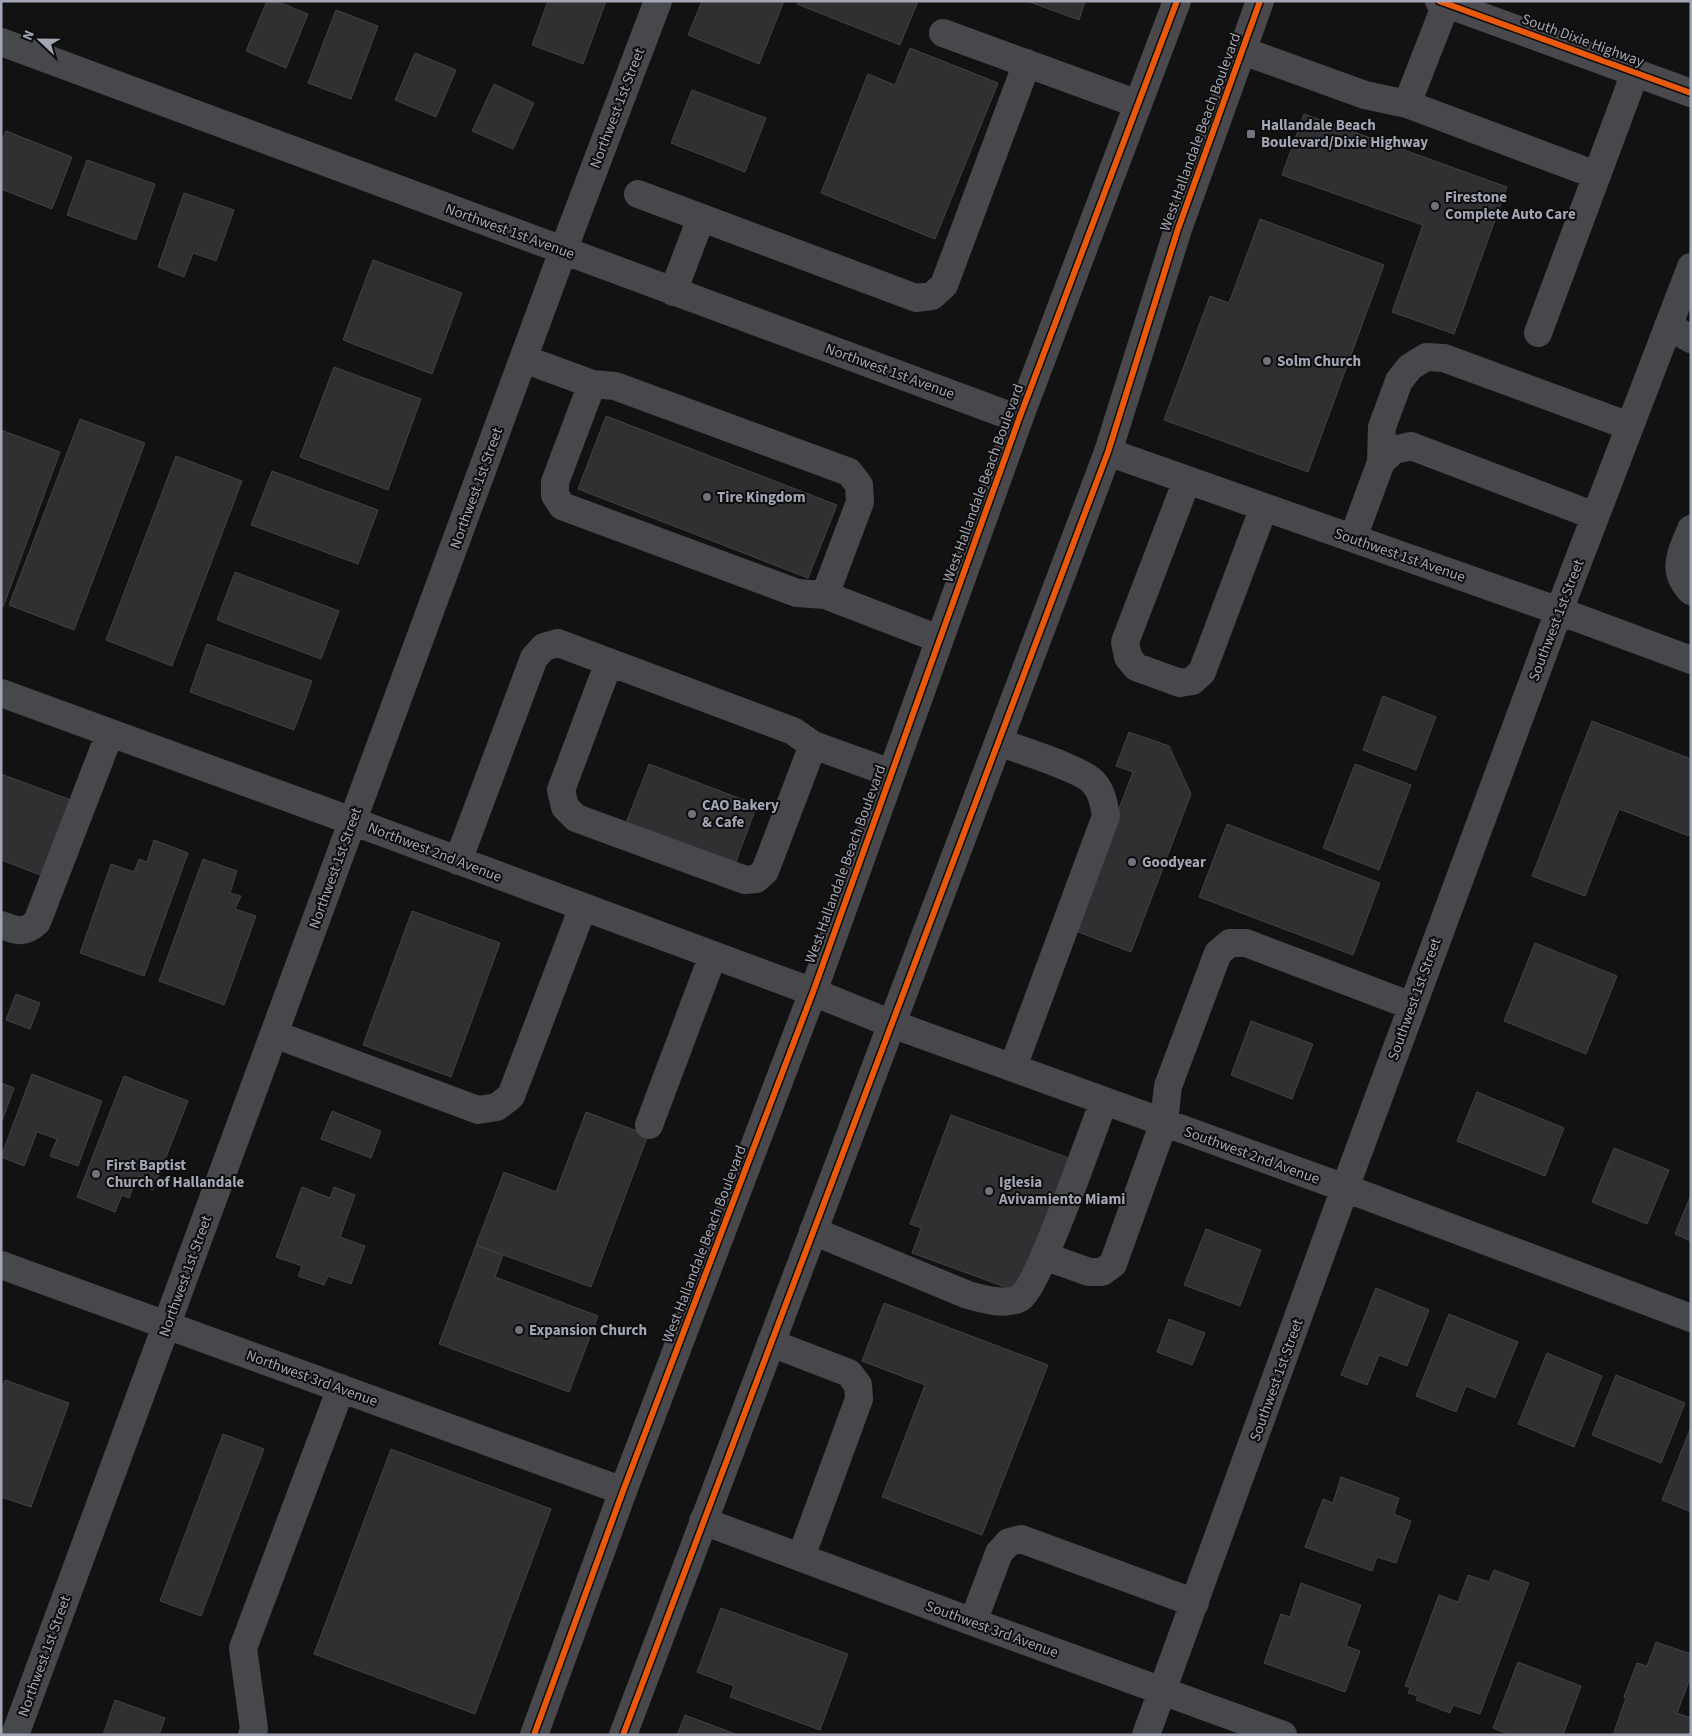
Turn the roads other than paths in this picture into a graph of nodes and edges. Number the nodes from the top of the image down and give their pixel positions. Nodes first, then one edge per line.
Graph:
1 (658, 1) edge
2 (1177, 1) edge
3 (1260, 1) edge
4 (1442, 2) edge
5 (943, 33) dead end
6 (1, 42) edge
7 (1243, 51) junction
8 (1027, 63) junction
9 (1635, 72) junction
10 (1691, 93) edge
11 (1138, 104) junction
12 (1407, 104) junction
13 (1596, 175) junction
14 (638, 194) dead end
15 (701, 218) junction
16 (563, 251) junction
17 (1691, 267) edge
18 (673, 292) junction
19 (1679, 332) edge
20 (1538, 333) dead end
21 (524, 359) junction
22 (592, 384) junction
23 (1019, 419) junction
24 (1629, 426) junction
25 (1108, 452) junction
26 (1381, 462) junction
27 (1187, 480) junction
28 (1264, 507) junction
29 (1595, 516) junction
30 (1691, 529) edge
31 (1353, 538) junction
32 (1691, 591) edge
33 (825, 595) junction
34 (1559, 610) junction
35 (939, 639) junction
36 (1691, 660) edge
37 (609, 662) junction
38 (1, 693) edge
39 (110, 733) junction
40 (999, 742) junction
41 (813, 745) junction
42 (891, 773) junction
43 (352, 821) junction
44 (458, 861) junction
45 (583, 907) junction
46 (1, 925) edge
47 (713, 955) junction
48 (812, 992) junction
49 (1412, 1006) junction
50 (892, 1024) junction
51 (274, 1034) junction
52 (1014, 1067) junction
53 (1104, 1101) junction
54 (1164, 1122) junction
55 (649, 1124) dead end
56 (1344, 1188) junction
57 (813, 1231) junction
58 (1044, 1256) junction
59 (1, 1265) edge
60 (1691, 1318) edge
61 (167, 1324) junction
62 (771, 1343) junction
63 (340, 1388) junction
64 (623, 1491) junction
65 (703, 1521) junction
66 (801, 1557) junction
67 (1195, 1604) junction
68 (973, 1622) junction
69 (1162, 1692) junction
70 (15, 1735) edge
71 (252, 1735) edge
72 (534, 1735) edge
73 (623, 1735) edge
74 (1146, 1735) edge
75 (1283, 1735) edge

1 - 16 street, Northwest 1st Street
2 - 11 main road, West Hallandale Beach Boulevard
3 - 7 main road, West Hallandale Beach Boulevard
4 - 9 main road, South Dixie Highway
4 - 12 street
5 - 8 street
6 - 16 street, Northwest 1st Avenue
7 - 12 street
7 - 25 main road, West Hallandale Beach Boulevard
8 - 11 street
8 - 15 street
9 - 10 main road, South Dixie Highway
9 - 13 street
11 - 23 main road, West Hallandale Beach Boulevard
12 - 13 street
13 - 20 street
14 - 15 street
15 - 18 street
16 - 18 street, Northwest 1st Avenue
16 - 21 street, Northwest 1st Street
17 - 19 street, Southwest 1st Street
18 - 23 street, Northwest 1st Avenue
19 - 24 street, Southwest 1st Street
21 - 22 street
21 - 43 street, Northwest 1st Street
22 - 33 street
22 - 33 street
23 - 35 main road, West Hallandale Beach Boulevard
24 - 26 street
24 - 29 street, Southwest 1st Street
25 - 27 street, Southwest 1st Avenue
25 - 40 main road, West Hallandale Beach Boulevard
26 - 29 street
26 - 31 street
27 - 28 street, Southwest 1st Avenue
27 - 28 street
28 - 31 street, Southwest 1st Avenue
29 - 34 street, Southwest 1st Street
30 - 32 street
31 - 34 street, Southwest 1st Avenue
33 - 35 street
34 - 36 street, Southwest 1st Avenue
34 - 49 street, Southwest 1st Street
35 - 42 main road, West Hallandale Beach Boulevard
37 - 41 street
37 - 41 street
37 - 44 street
38 - 39 street, Northwest 2nd Avenue
39 - 43 street, Northwest 2nd Avenue
39 - 46 street
40 - 50 main road, West Hallandale Beach Boulevard
40 - 52 street
41 - 42 street
42 - 48 main road, West Hallandale Beach Boulevard
43 - 44 street, Northwest 2nd Avenue
43 - 51 street, Northwest 1st Street
44 - 45 street, Northwest 2nd Avenue
45 - 47 street, Northwest 2nd Avenue
45 - 51 street
47 - 48 street, Northwest 2nd Avenue
47 - 55 street
48 - 50 street, Southwest 2nd Avenue
48 - 64 main road, West Hallandale Beach Boulevard
49 - 54 street
49 - 56 street, Southwest 1st Street
50 - 52 street, Southwest 2nd Avenue
50 - 57 main road, West Hallandale Beach Boulevard
51 - 61 street, Northwest 1st Street
52 - 53 street, Southwest 2nd Avenue
53 - 54 street, Southwest 2nd Avenue
53 - 58 street
54 - 56 street, Southwest 2nd Avenue
54 - 58 street
56 - 60 street, Southwest 2nd Avenue
56 - 67 street, Southwest 1st Street
57 - 58 street
57 - 62 main road, West Hallandale Beach Boulevard
59 - 61 street, Northwest 3rd Avenue
61 - 63 street, Northwest 3rd Avenue
61 - 70 street, Northwest 1st Street
62 - 65 main road, West Hallandale Beach Boulevard
62 - 66 street
63 - 64 street, Northwest 3rd Avenue
63 - 71 street
64 - 72 main road, West Hallandale Beach Boulevard
65 - 66 street, Southwest 3rd Avenue
65 - 73 main road, West Hallandale Beach Boulevard
66 - 68 street, Southwest 3rd Avenue
67 - 68 street
67 - 69 street, Southwest 1st Street
68 - 69 street, Southwest 3rd Avenue
69 - 74 street, Southwest 1st Street
69 - 75 street, Southwest 3rd Avenue

